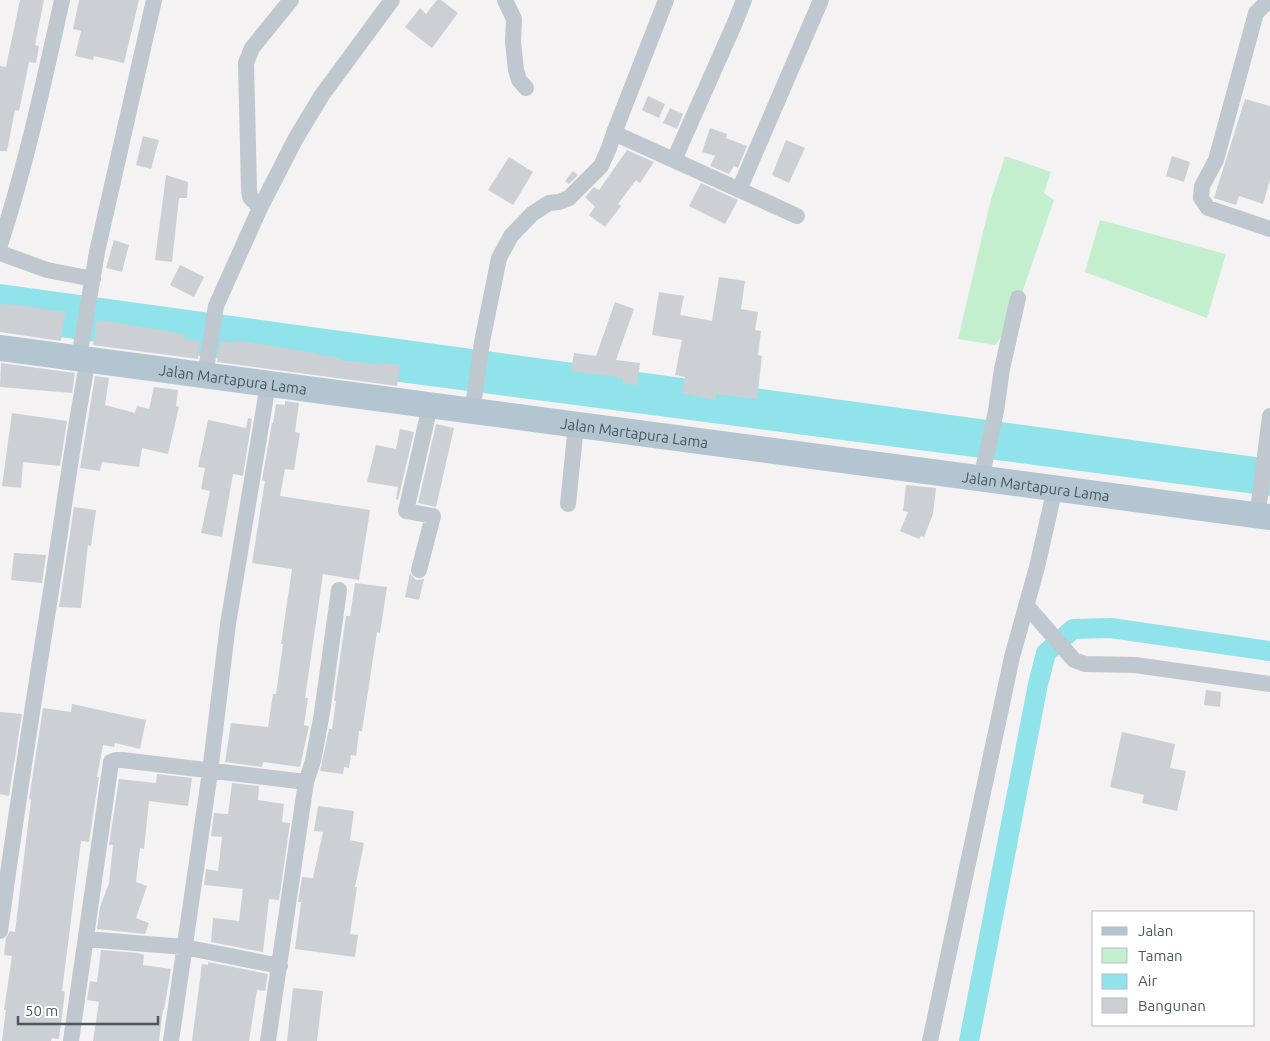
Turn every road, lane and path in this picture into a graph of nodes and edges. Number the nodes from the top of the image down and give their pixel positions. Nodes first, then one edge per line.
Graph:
1 (62, 0) edge
2 (154, 0) edge
3 (291, 0) edge
4 (392, 0) edge
5 (505, 0) edge
6 (666, 0) edge
7 (744, 0) edge
8 (821, 0) edge
9 (1270, 3) edge
10 (526, 88) dead end
11 (614, 133) junction
12 (674, 160) junction
13 (739, 190) junction
14 (260, 208) junction
15 (797, 216) dead end
16 (1270, 229) edge
17 (0, 246) edge
18 (0, 253) edge
19 (92, 283) junction
20 (1018, 298) dead end
21 (0, 348) edge
22 (82, 355) junction
23 (206, 370) junction
24 (268, 384) junction
25 (472, 405) junction
26 (430, 406) junction
27 (1270, 416) edge
28 (576, 425) junction
29 (983, 471) junction
30 (1055, 488) junction
31 (568, 504) dead end
32 (1261, 511) edge
33 (419, 570) dead end
34 (340, 590) dead end
35 (1026, 605) junction
36 (1270, 684) edge
37 (210, 772) junction
38 (306, 782) junction
39 (7, 826) edge
40 (0, 932) edge
41 (86, 939) junction
42 (184, 947) junction
43 (280, 966) junction
44 (71, 1041) edge
45 (171, 1041) edge
46 (268, 1041) edge
47 (930, 1041) edge

1 - 17 street
2 - 19 street
3 - 14 street
4 - 14 street
5 - 10 street
6 - 11 street
7 - 12 street
8 - 13 street
9 - 16 street
11 - 12 street
11 - 25 street
12 - 13 street
13 - 15 street
14 - 23 street
18 - 19 street
19 - 22 street
20 - 29 street
21 - 22 main road, Jalan Martapura Lama
22 - 23 main road, Jalan Martapura Lama
22 - 39 street
23 - 24 main road, Jalan Martapura Lama
24 - 26 main road, Jalan Martapura Lama
24 - 37 street
25 - 26 main road, Jalan Martapura Lama
25 - 28 main road, Jalan Martapura Lama
26 - 33 street
27 - 32 street
28 - 29 main road, Jalan Martapura Lama
28 - 31 street
29 - 30 main road, Jalan Martapura Lama
30 - 32 main road, Jalan Martapura Lama
30 - 35 street
34 - 38 street
35 - 36 street
35 - 47 street
37 - 38 street
37 - 41 street
37 - 42 street
38 - 43 street
39 - 40 street
41 - 42 street
41 - 44 street
42 - 43 street
42 - 45 street
43 - 46 street

